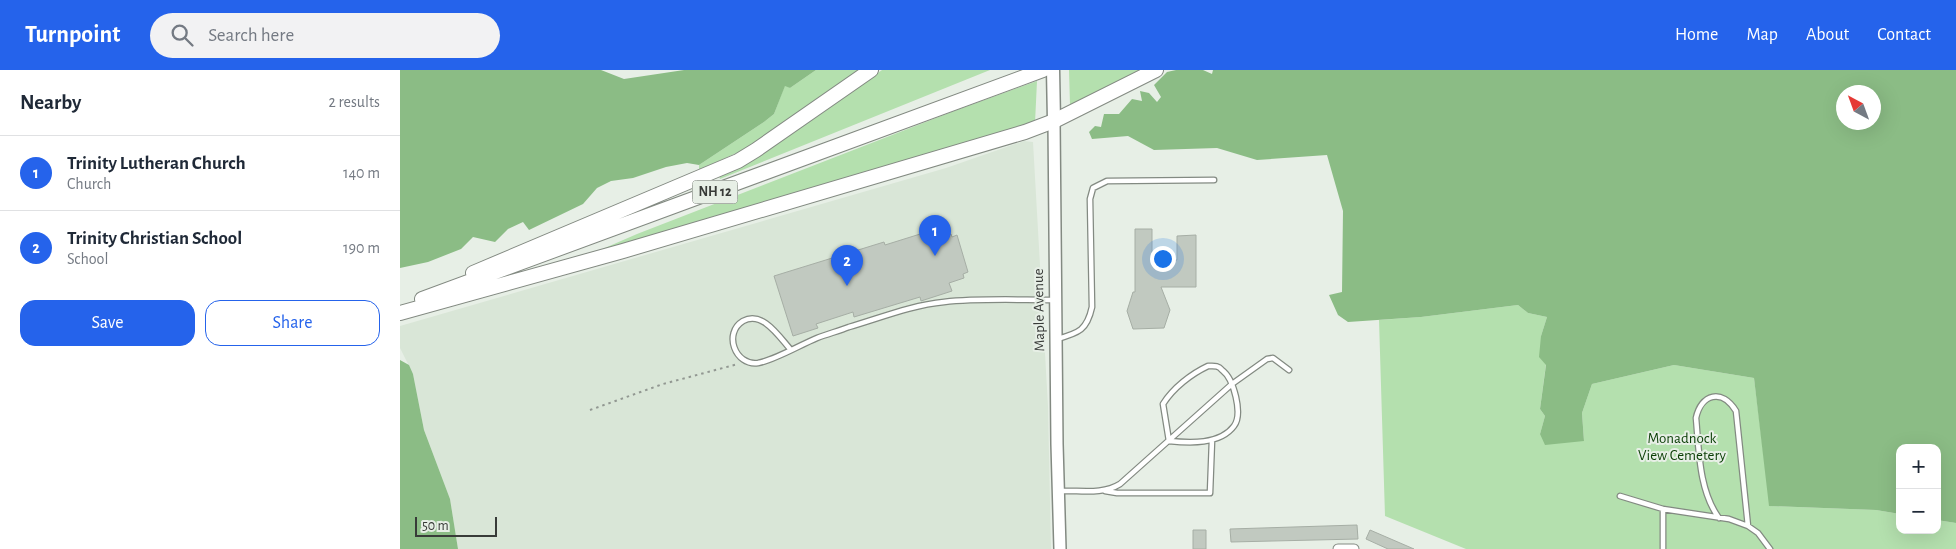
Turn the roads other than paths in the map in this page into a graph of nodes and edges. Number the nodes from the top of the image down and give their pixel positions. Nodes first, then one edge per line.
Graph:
1 (871, 70) edge
2 (1042, 70) edge
3 (1054, 70) edge
4 (1156, 70) edge
5 (1054, 121) junction
6 (1214, 180) dead end
7 (1055, 300) junction
8 (417, 301) junction
9 (400, 308) edge
10 (400, 313) edge
11 (1056, 339) junction
12 (790, 350) junction
13 (1289, 370) dead end
14 (1232, 384) junction
15 (1212, 440) junction
16 (1169, 441) junction
17 (1059, 491) junction
18 (1103, 491) junction
19 (1620, 496) dead end
20 (1663, 509) junction
21 (1719, 518) junction
22 (1748, 526) junction
23 (1060, 549) edge
24 (1338, 549) edge
25 (1354, 549) edge
26 (1663, 549) edge
27 (1770, 549) edge

1 - 8 highway
2 - 8 highway, NH 12
3 - 5 main road, Maple Avenue
4 - 5 highway
5 - 7 street, Maple Avenue
5 - 10 highway
6 - 11 lane
7 - 11 street, Maple Avenue
7 - 12 lane
8 - 9 highway, NH 12
11 - 17 street, Maple Avenue
12 - 12 lane
13 - 14 lane
14 - 15 lane
14 - 16 lane
14 - 16 lane
15 - 16 lane
15 - 18 lane
16 - 18 lane
17 - 18 lane
17 - 23 street, Maple Avenue
19 - 20 lane
20 - 21 lane
20 - 26 lane
21 - 22 lane
21 - 22 lane
22 - 27 lane
24 - 25 street

